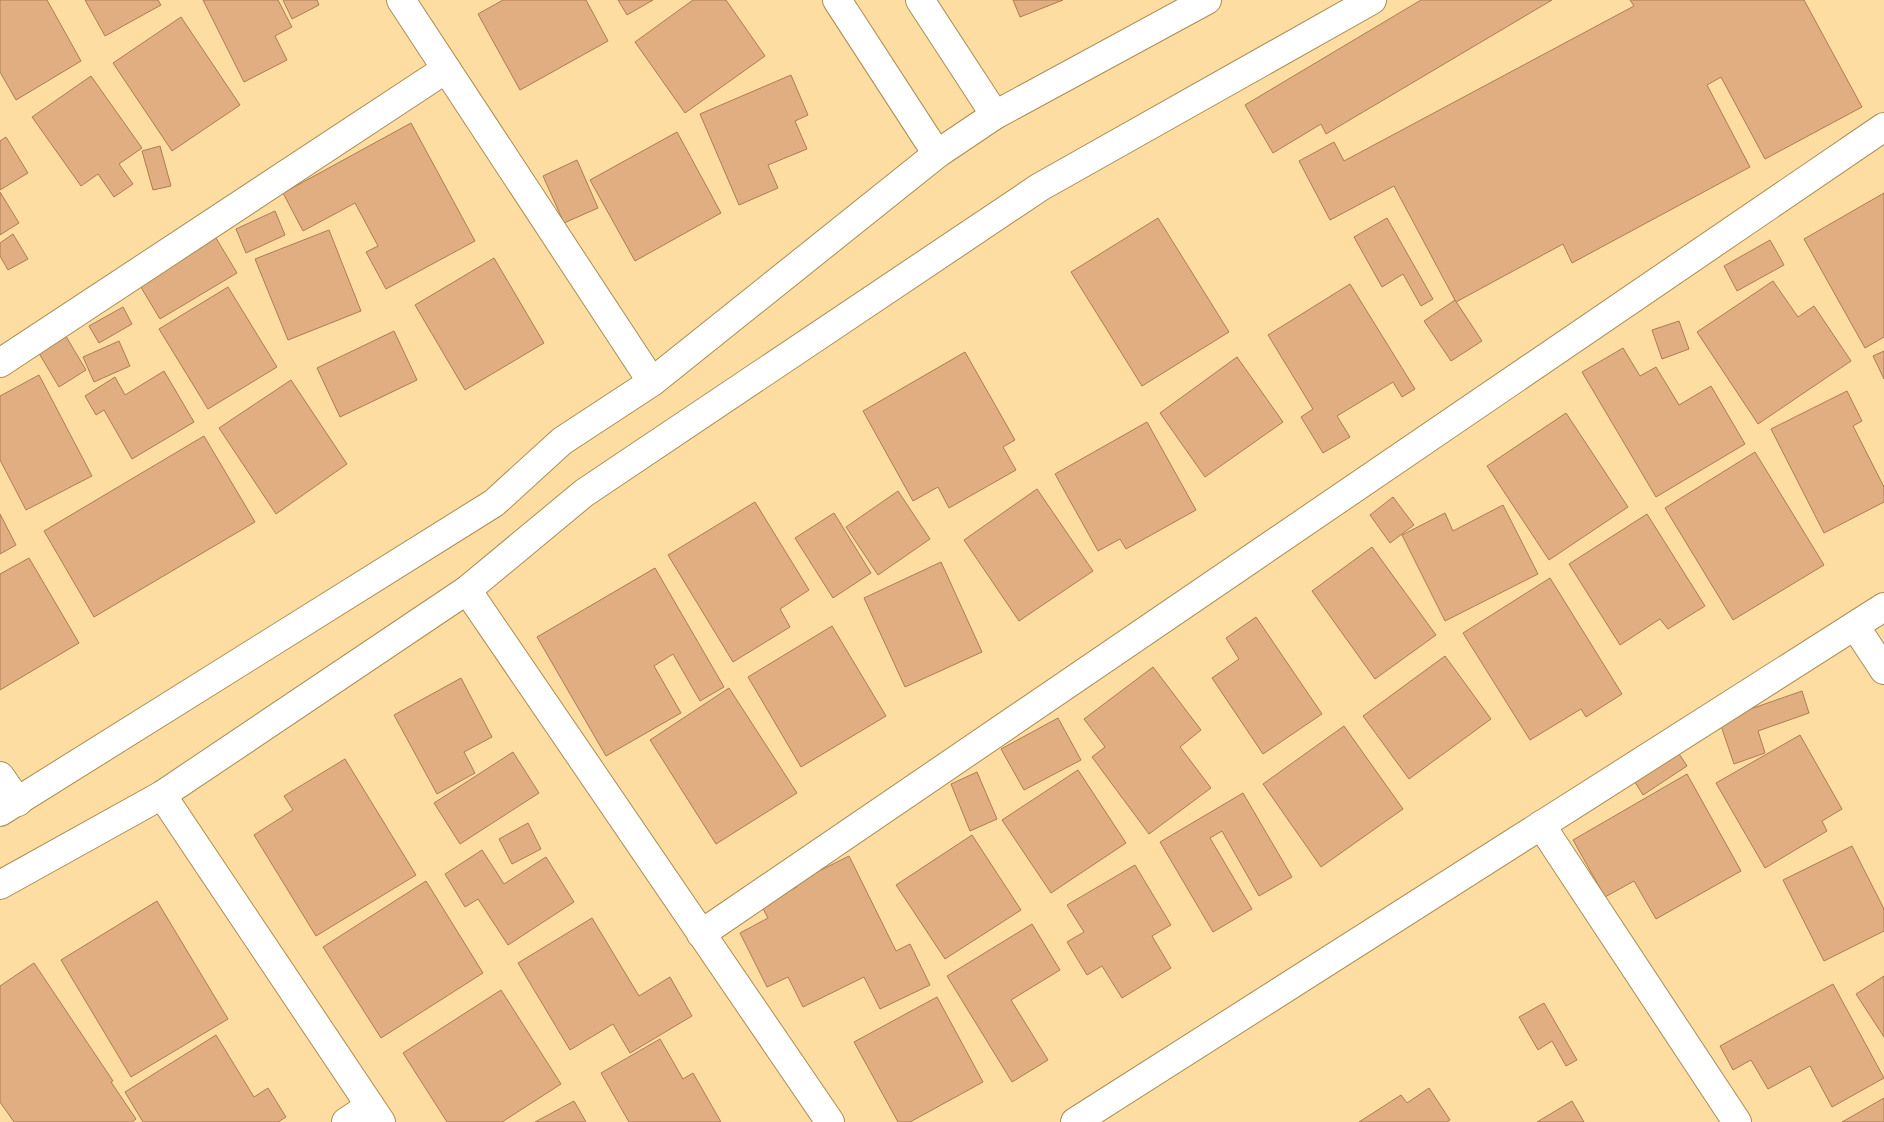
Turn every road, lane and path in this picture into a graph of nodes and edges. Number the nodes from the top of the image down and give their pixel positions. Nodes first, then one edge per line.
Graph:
1 (401, 0) edge
2 (837, 0) edge
3 (920, 0) edge
4 (1207, 0) edge
5 (1372, 0) edge
6 (446, 69) junction
7 (995, 115) junction
8 (1884, 127) edge
9 (938, 154) junction
10 (0, 364) edge
11 (652, 382) junction
12 (467, 590) junction
13 (1884, 608) edge
14 (1855, 626) junction
15 (1884, 670) edge
16 (0, 776) edge
17 (162, 795) junction
18 (9, 807) edge
19 (1541, 826) junction
20 (0, 885) edge
21 (701, 934) junction
22 (375, 1114) edge
23 (346, 1122) edge
24 (830, 1122) edge
25 (1075, 1122) edge
26 (1737, 1122) edge

1 - 6 street
2 - 9 street
3 - 7 street
4 - 7 street
5 - 12 street
6 - 10 street
6 - 11 street
7 - 9 street
8 - 21 street
9 - 11 street
11 - 18 street
12 - 17 street
12 - 21 street
13 - 14 street
14 - 15 street
14 - 19 street
16 - 18 street
17 - 20 street
17 - 22 street
19 - 25 street
19 - 26 street
21 - 24 street
22 - 23 street

